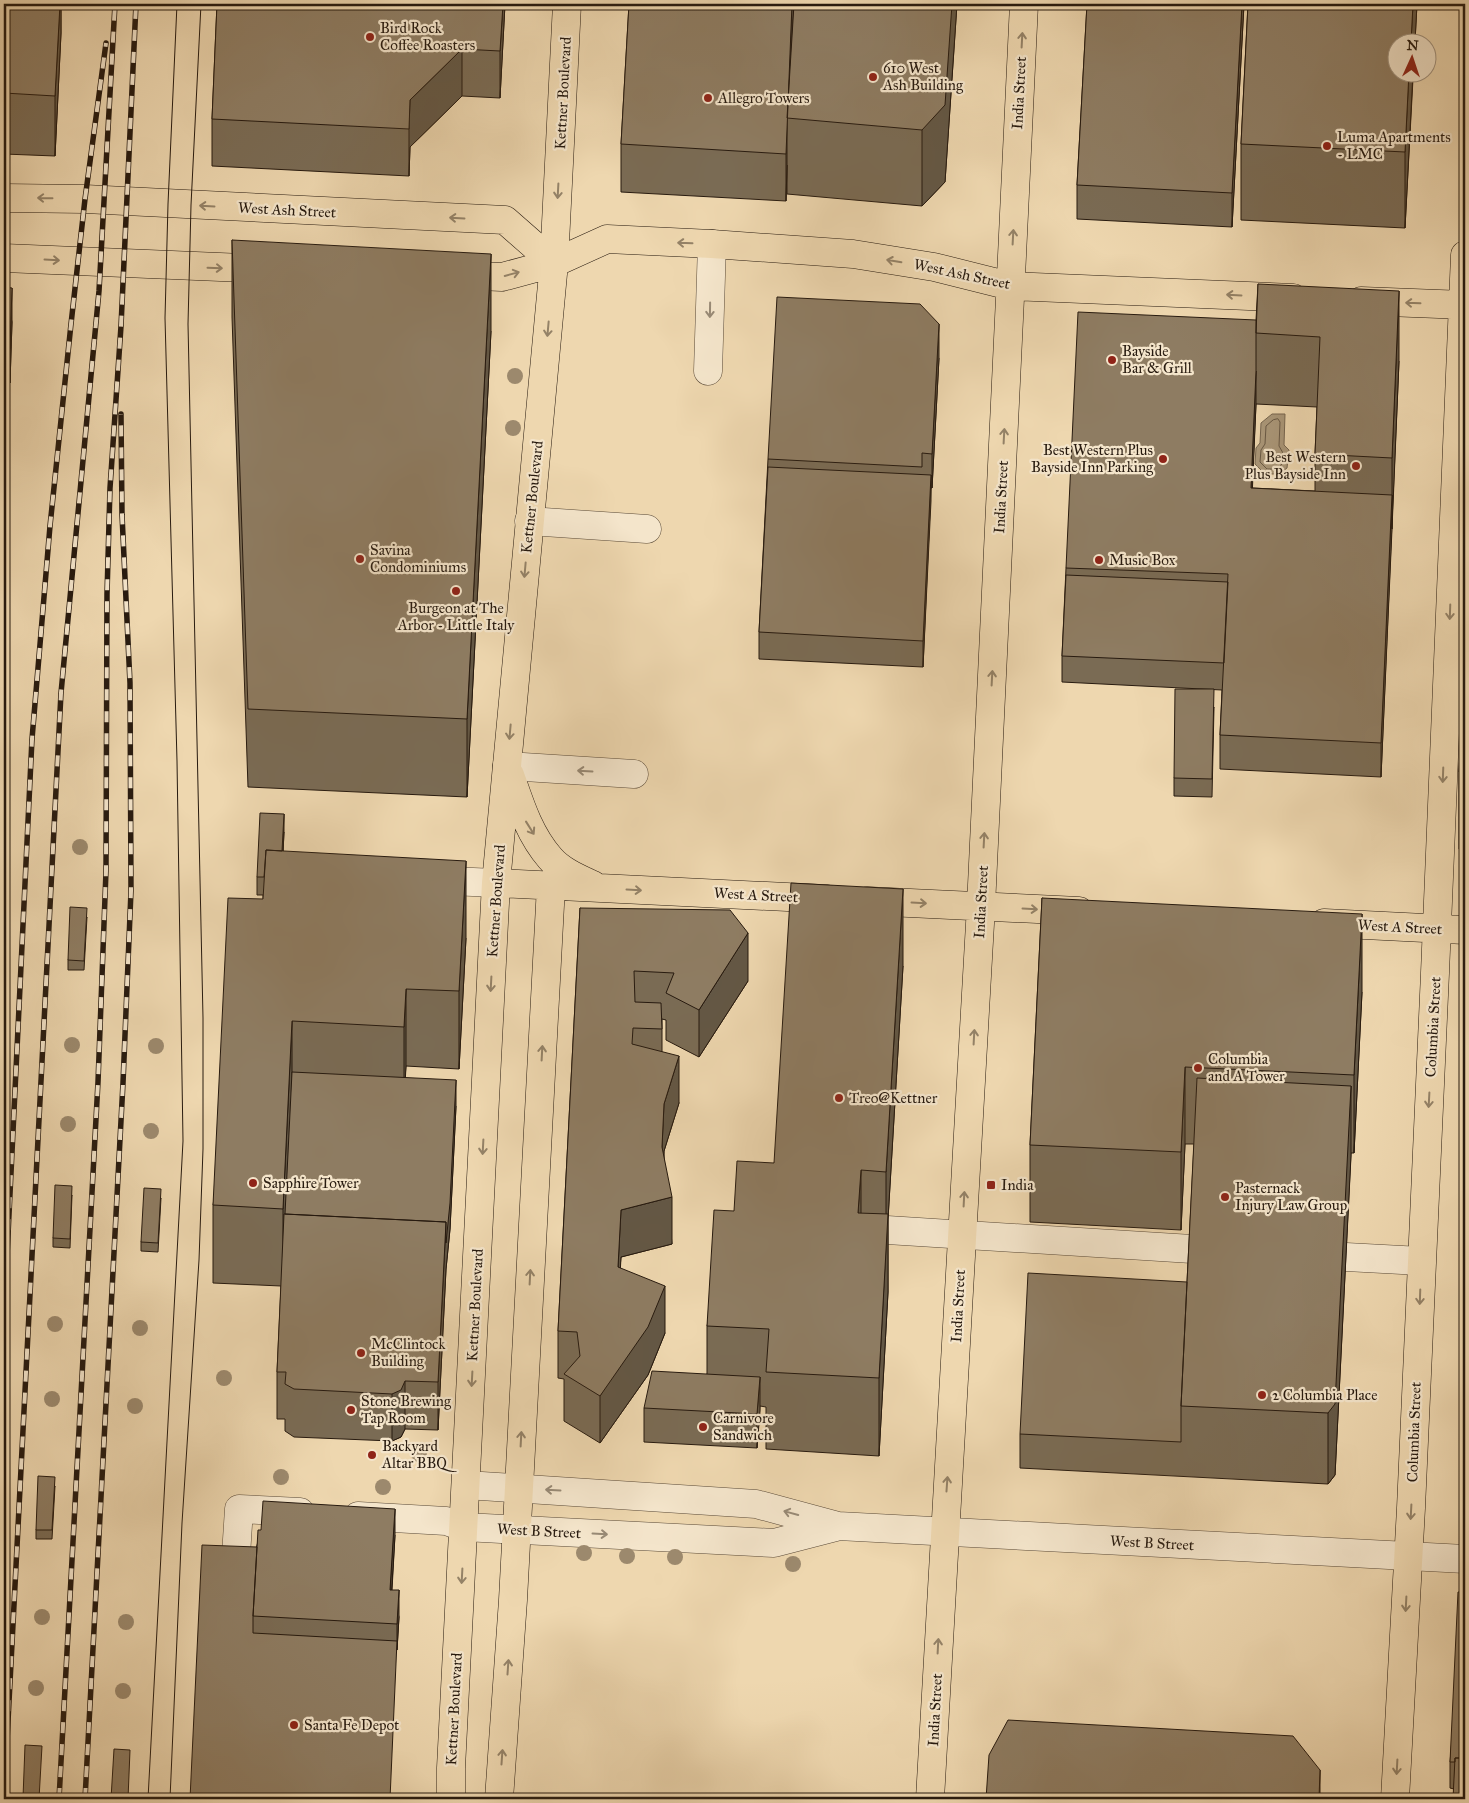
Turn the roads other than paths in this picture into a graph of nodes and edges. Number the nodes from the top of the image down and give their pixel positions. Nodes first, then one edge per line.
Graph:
1 (567, 4) edge
2 (1024, 4) edge
3 (4, 198) edge
4 (712, 244) junction
5 (1465, 255) edge
6 (4, 258) edge
7 (554, 263) junction
8 (295, 270) edge
9 (433, 275) edge
10 (1010, 286) junction
11 (1464, 305) edge
12 (708, 371) dead end
13 (529, 521) junction
14 (647, 528) dead end
15 (507, 766) junction
16 (634, 774) dead end
17 (403, 878) edge
18 (496, 883) junction
19 (551, 886) junction
20 (599, 888) junction
21 (982, 906) junction
22 (1100, 912) edge
23 (1297, 922) edge
24 (1437, 929) junction
25 (1465, 930) edge
26 (887, 1230) edge
27 (962, 1234) junction
28 (1192, 1250) edge
29 (1346, 1258) edge
30 (1421, 1261) junction
31 (466, 1485) junction
32 (518, 1488) junction
33 (838, 1526) junction
34 (464, 1527) junction
35 (516, 1530) junction
36 (944, 1532) junction
37 (236, 1555) edge
38 (1408, 1556) junction
39 (1465, 1558) edge
40 (451, 1799) edge
41 (499, 1799) edge
42 (930, 1799) edge
43 (1395, 1799) edge

1 -> 7 main road, Kettner Boulevard
10 -> 2 main road, India Street
7 -> 3 main road, West Ash Street
4 -> 7 main road, West Ash Street
10 -> 4 main road, West Ash Street
4 -> 12 street
5 - 11 main road, Columbia Street
6 -> 8 main road
9 -> 7 main road, West Ash Street
7 -> 13 main road, Kettner Boulevard
11 -> 10 main road, West Ash Street
21 -> 10 main road, India Street
11 -> 24 main road, Columbia Street
13 - 14 street
13 -> 15 main road, Kettner Boulevard
16 -> 15 street
15 - 18 main road, Kettner Boulevard
15 -> 20 main road
17 - 18 street, West A Street
18 - 19 main road, West A Street
18 -> 31 main road, Kettner Boulevard
19 - 20 main road, West A Street
32 -> 19 main road
20 -> 21 main road, West A Street
21 -> 22 main road, West A Street
27 -> 21 main road, India Street
23 - 24 main road, West A Street
24 - 25 main road, West A Street
24 -> 30 main road, Columbia Street
26 - 27 street
27 - 28 street
36 -> 27 main road, India Street
29 - 30 street
30 -> 38 main road, Columbia Street
31 - 32 street, West B Street
31 - 34 main road, Kettner Boulevard
33 -> 32 street, West B Street
32 - 35 main road
35 -> 33 street, West B Street
33 - 36 street, West B Street
34 - 35 street, West B Street
34 - 37 street, West B Street
34 -> 40 main road, Kettner Boulevard
41 -> 35 main road
36 - 38 street, West B Street
42 -> 36 main road, India Street
38 - 39 street, West B Street
38 -> 43 main road, Columbia Street

